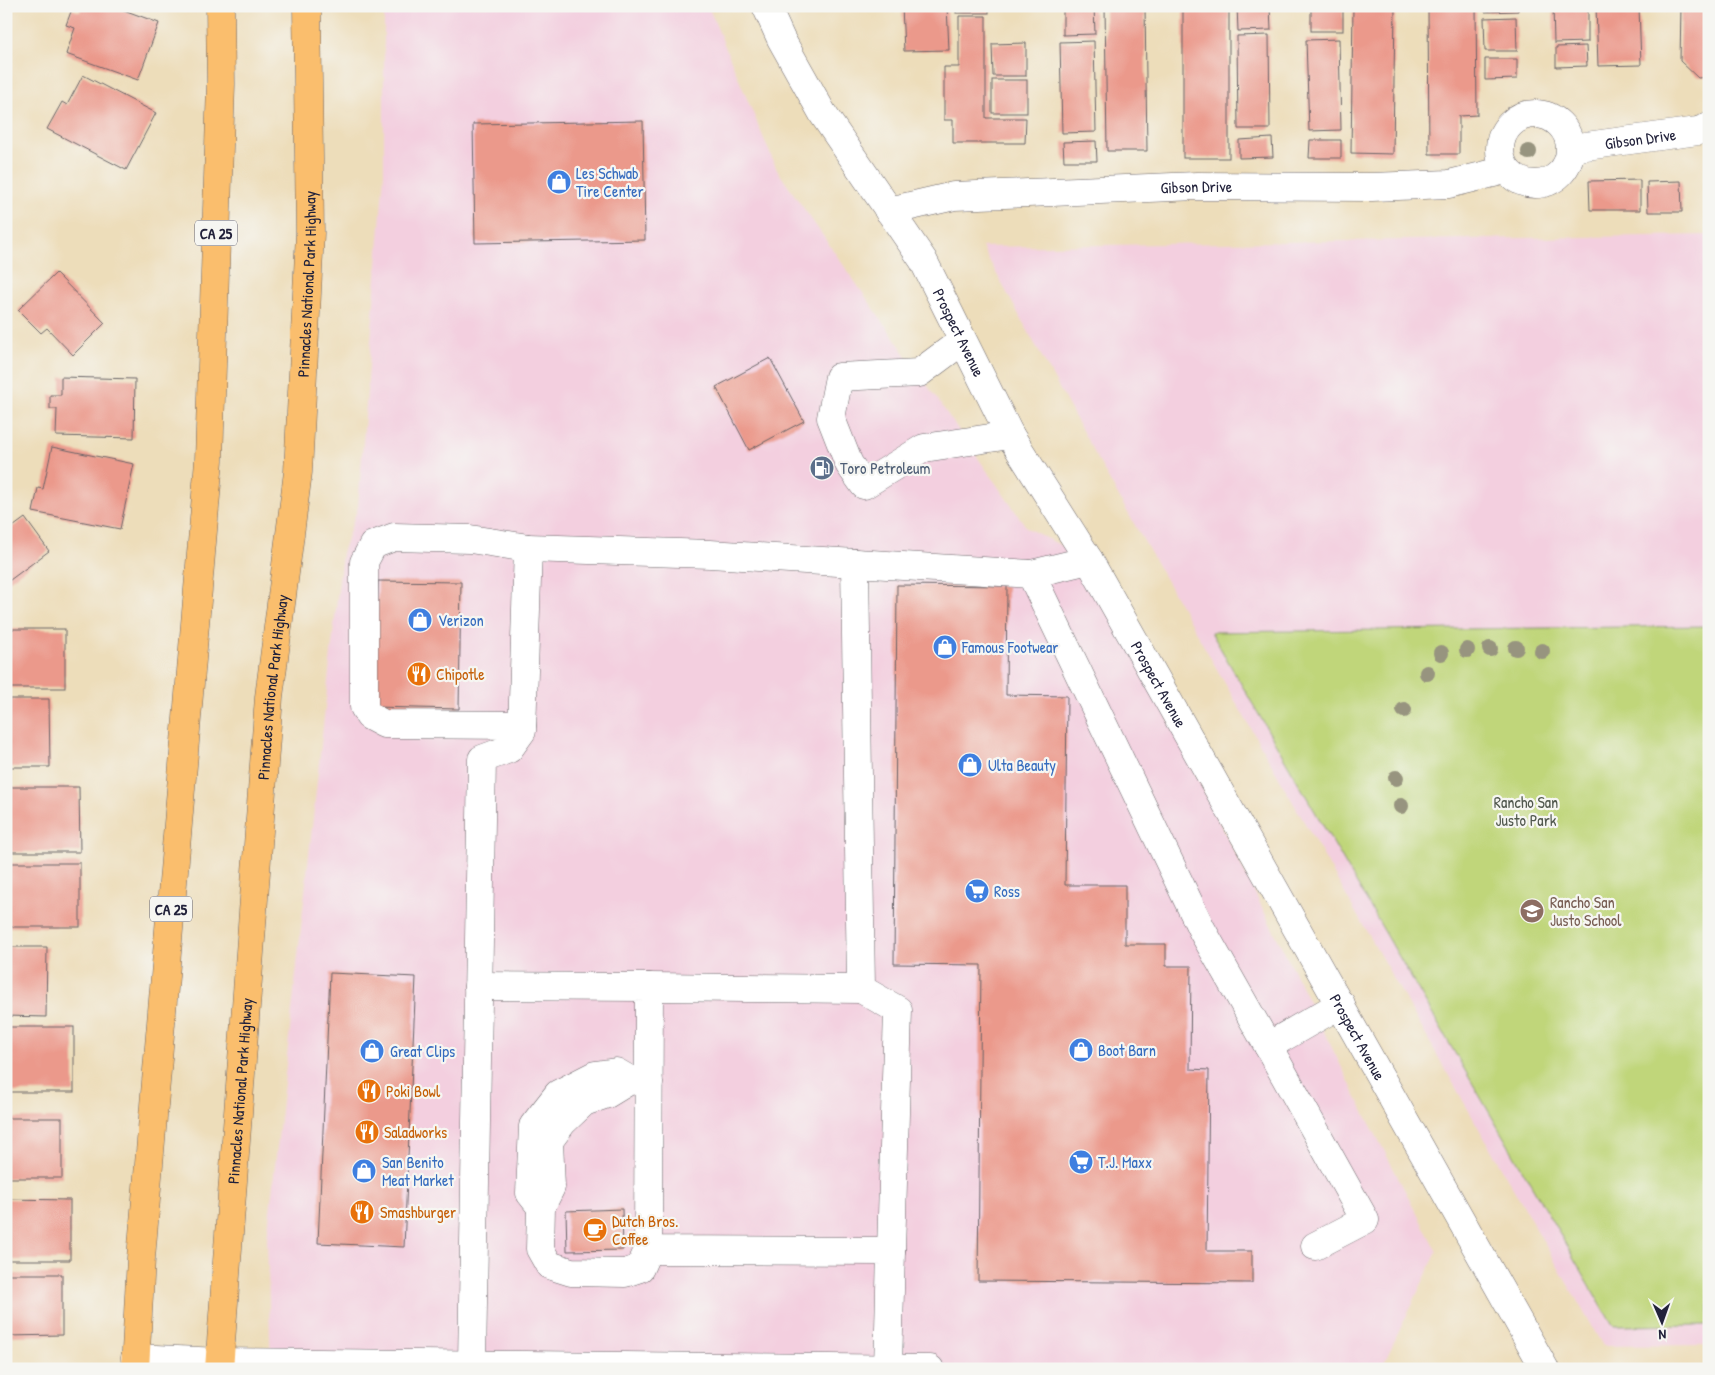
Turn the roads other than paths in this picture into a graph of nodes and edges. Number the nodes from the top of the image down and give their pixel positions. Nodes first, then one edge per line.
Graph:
1 (220, 6) edge
2 (307, 6) edge
3 (766, 6) edge
4 (1709, 127) edge
5 (1571, 148) junction
6 (1506, 170) junction
7 (888, 210) junction
8 (962, 341) junction
9 (1010, 435) junction
10 (528, 548) junction
11 (1089, 560) junction
12 (855, 563) junction
13 (1031, 574) junction
14 (522, 725) junction
15 (478, 986) junction
16 (649, 987) junction
17 (861, 989) junction
18 (1341, 1004) junction
19 (1268, 1046) junction
20 (639, 1082) junction
21 (1315, 1246) dead end
22 (648, 1250) junction
23 (891, 1251) junction
24 (135, 1363) edge
25 (472, 1364) junction
26 (219, 1365) edge
27 (592, 1367) edge
28 (888, 1369) edge
29 (930, 1369) edge
30 (1545, 1369) edge

1 - 24 main road, CA 25
2 - 26 main road, Pinnacles National Park Highway
3 - 7 street, Prospect Avenue
4 - 5 street, Gibson Drive
5 - 6 street
5 - 6 street
6 - 7 street, Gibson Drive
7 - 8 street, Prospect Avenue
8 - 9 street, Prospect Avenue
8 - 9 street
9 - 11 street, Prospect Avenue
10 - 12 street
10 - 14 street
10 - 14 street
11 - 13 street
11 - 18 street, Prospect Avenue
12 - 13 street
12 - 17 street
13 - 19 street
14 - 15 street
15 - 16 street
15 - 25 street
16 - 17 street
16 - 20 street
17 - 23 street
18 - 19 street
18 - 30 street, Prospect Avenue
19 - 21 street
20 - 22 street
20 - 22 street
22 - 23 street
23 - 28 street
24 - 26 street
25 - 26 street
25 - 27 street
27 - 28 street
28 - 29 street

